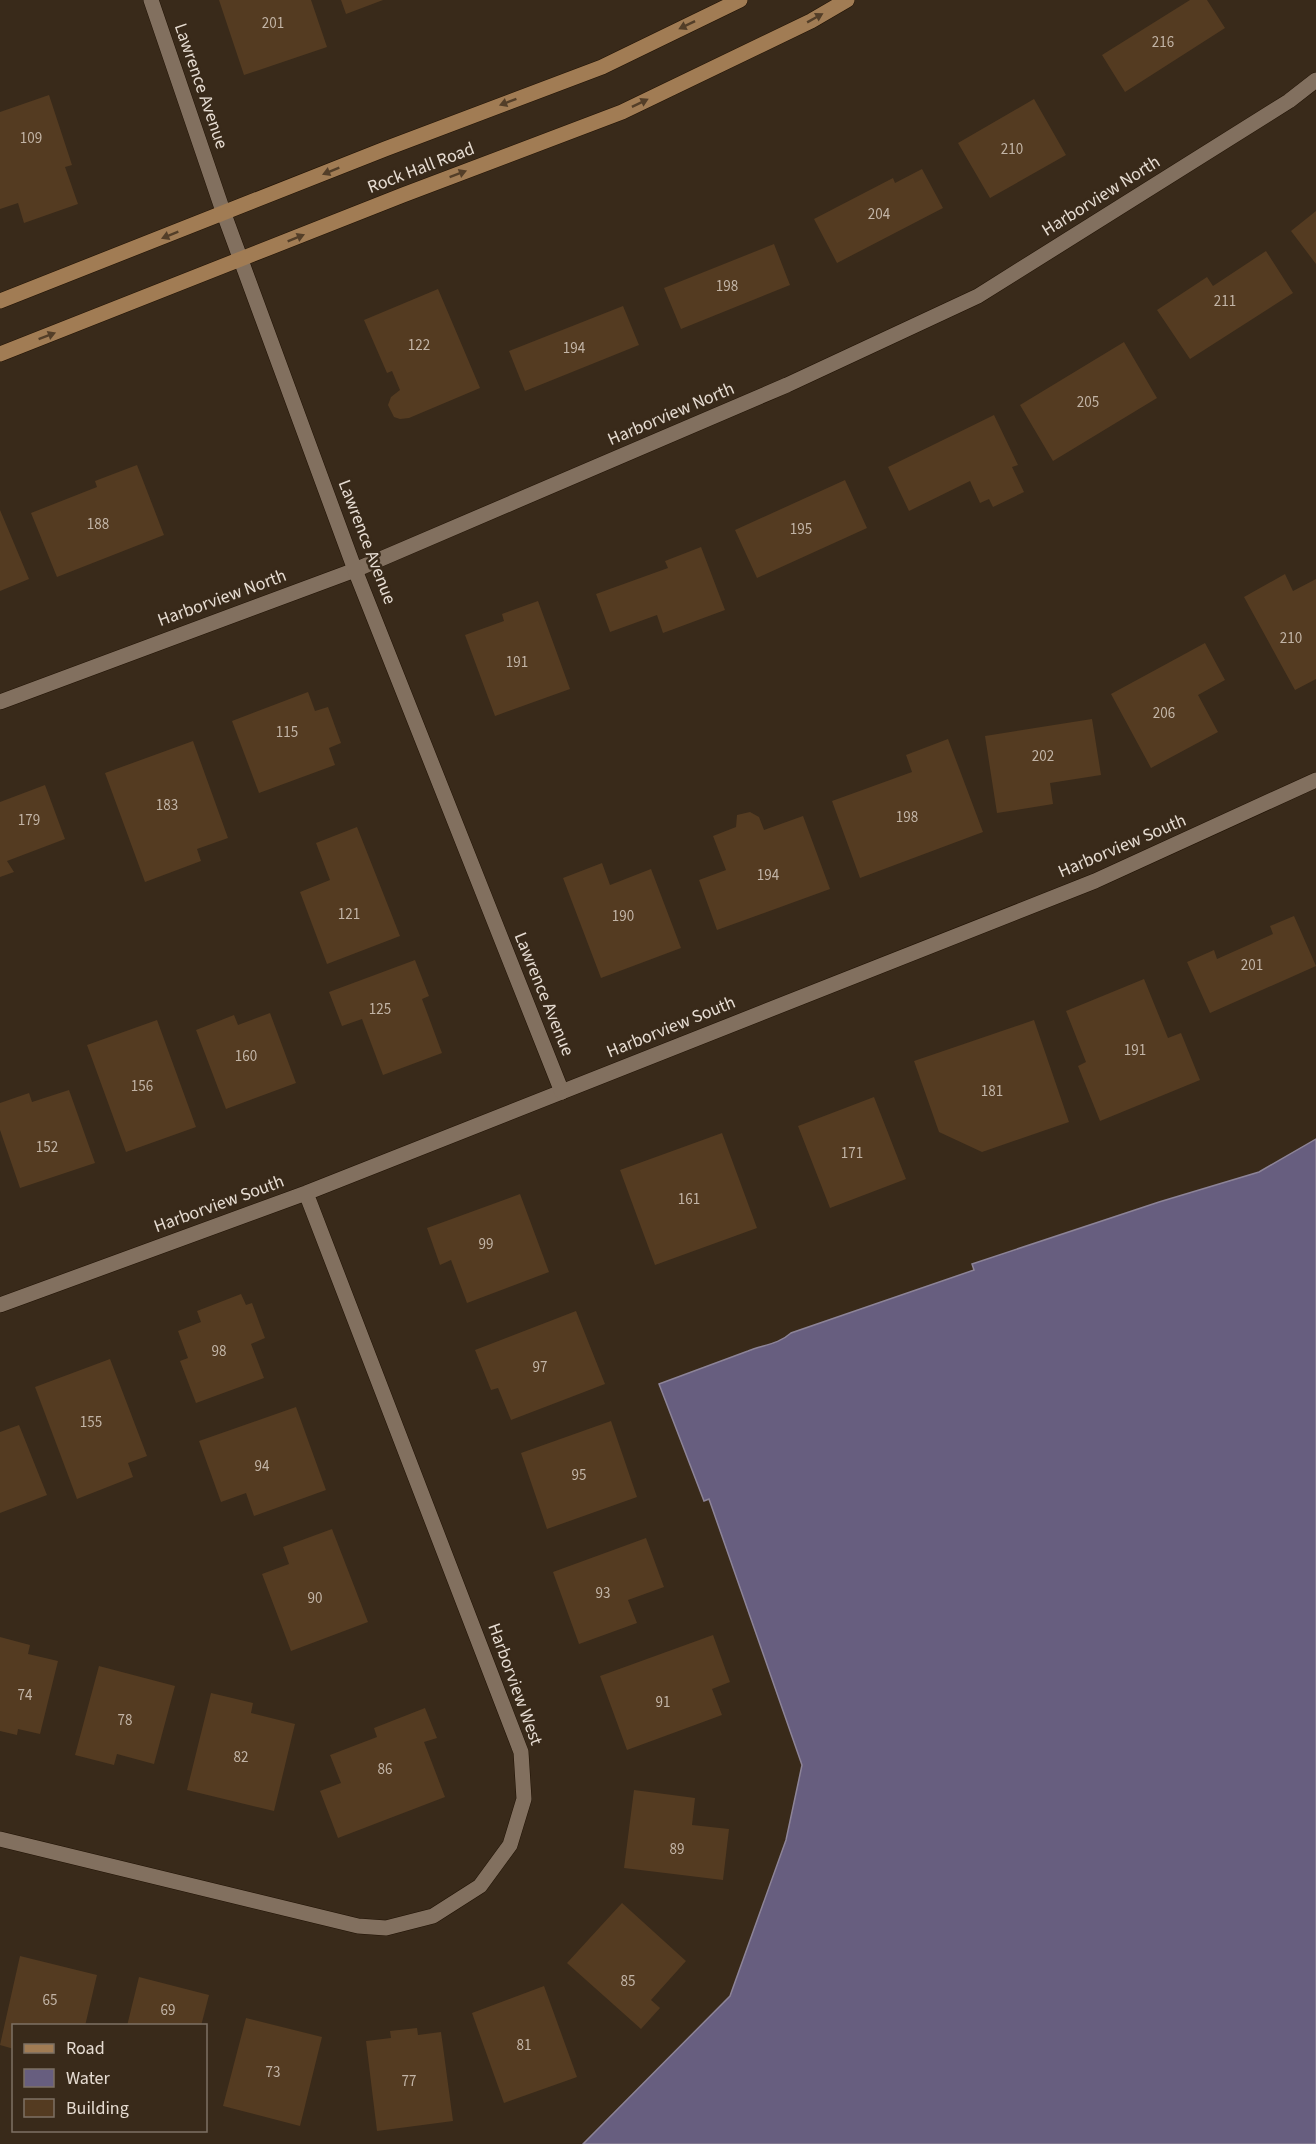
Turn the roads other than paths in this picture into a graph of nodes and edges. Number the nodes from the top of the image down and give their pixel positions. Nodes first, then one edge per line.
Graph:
1 (152, 0) edge
2 (740, 0) edge
3 (847, 0) edge
4 (1316, 80) edge
5 (224, 214) junction
6 (242, 260) junction
7 (0, 302) edge
8 (0, 354) edge
9 (355, 570) junction
10 (0, 702) edge
11 (1316, 780) edge
12 (562, 1092) junction
13 (306, 1193) junction
14 (0, 1305) edge
15 (0, 1839) edge

1 - 5 street, Lawrence Avenue
2 -> 5 main road, Rock Hall Road
6 -> 3 main road, Rock Hall Road
4 - 9 street, Harborview North
5 - 6 street, Lawrence Avenue
5 -> 7 main road, Rock Hall Road
8 -> 6 main road, Rock Hall Road
6 - 9 street, Lawrence Avenue
9 - 10 street, Harborview North
9 - 12 street, Lawrence Avenue
11 - 12 street, Harborview South
12 - 13 street, Harborview South
13 - 14 street, Harborview South
13 - 15 street, Harborview West

